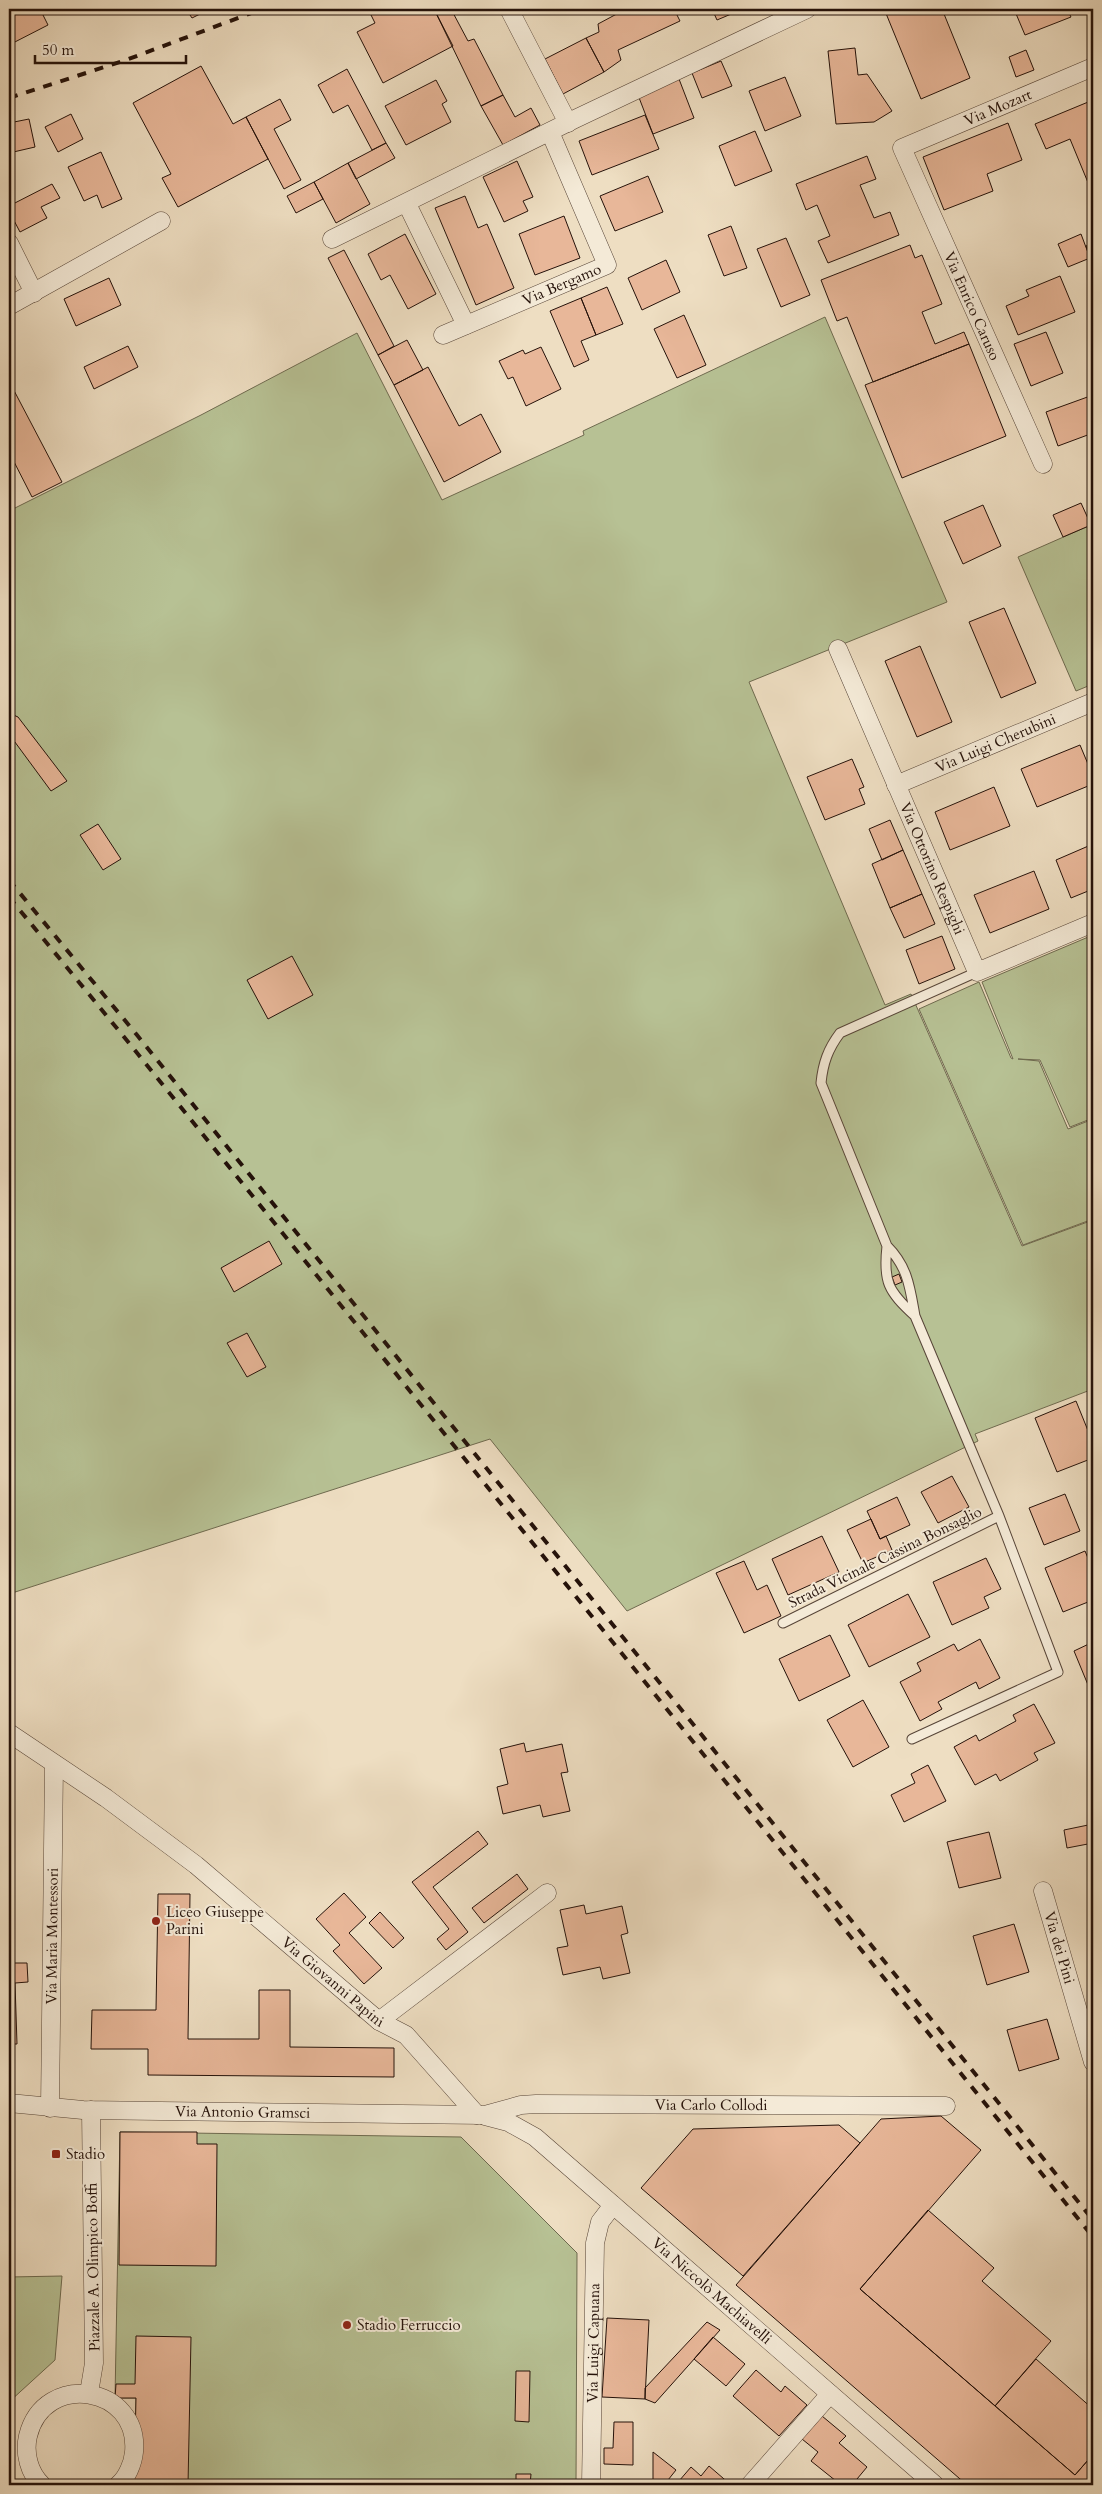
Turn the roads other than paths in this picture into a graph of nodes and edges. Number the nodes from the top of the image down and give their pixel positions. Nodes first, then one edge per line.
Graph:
1 (509, 9) edge
2 (807, 9) edge
3 (784, 13) edge
4 (1093, 67) edge
5 (568, 123) junction
6 (550, 132) junction
7 (902, 148) joint
8 (407, 204) junction
9 (162, 221) dead end
10 (332, 239) dead end
11 (9, 243) edge
12 (34, 293) junction
13 (9, 306) edge
14 (466, 325) junction
15 (443, 335) dead end
16 (1043, 464) dead end
17 (838, 649) dead end
18 (1093, 702) edge
19 (896, 785) junction
20 (1093, 923) edge
21 (977, 972) junction
22 (887, 1246) junction
23 (915, 1316) junction
24 (999, 1516) junction
25 (784, 1623) dead end
26 (9, 1733) edge
27 (912, 1739) dead end
28 (54, 1764) junction
29 (1043, 1891) dead end
30 (547, 1893) dead end
31 (379, 2021) junction
32 (1093, 2062) edge
33 (9, 2103) edge
34 (946, 2106) dead end
35 (50, 2108) junction
36 (91, 2110) junction
37 (477, 2115) junction
38 (613, 2205) junction
39 (89, 2393) junction
40 (830, 2394) junction
41 (17, 2445) edge
42 (42, 2485) edge
43 (118, 2485) edge
44 (591, 2485) edge
45 (750, 2485) edge
46 (934, 2485) edge

1 - 5 street
2 - 3 street
3 - 5 street
4 - 7 street, Via Mozart
5 - 6 street
6 - 8 street
6 - 14 street, Via Bergamo
7 - 16 street, Via Enrico Caruso
8 - 10 street
8 - 14 street
9 - 12 street
11 - 12 street
12 - 13 street
14 - 15 street, Via Bergamo
17 - 19 street, Via Ottorino Respighi
18 - 19 street, Via Luigi Cherubini
19 - 21 street, Via Ottorino Respighi
20 - 21 street
21 - 22 lane, Strada Vicinale Cassina Bonsaglio
22 - 23 lane, Strada Vicinale Cassina Bonsaglio
22 - 23 lane, Strada Vicinale Cassina Bonsaglio
23 - 24 lane, Strada Vicinale Cassina Bonsaglio
24 - 25 lane, Strada Vicinale Cassina Bonsaglio
24 - 27 lane, Strada Vicinale Cassina Bonsaglio
26 - 28 street, Via Giovanni Papini
28 - 31 street, Via Giovanni Papini
28 - 35 street, Via Maria Montessori
29 - 32 street, Via dei Pini
30 - 31 street
31 - 37 street, Via Giovanni Papini
33 - 35 street, Via Antonio Gramsci
34 - 37 street, Via Carlo Collodi
35 - 36 street, Via Antonio Gramsci
36 - 37 street, Via Antonio Gramsci
36 - 39 street, Piazzale A. Olimpico Boffi
37 - 38 street, Via Niccolò Machiavelli
38 - 40 street, Via Niccolò Machiavelli
38 - 44 street, Via Luigi Capuana
39 - 41 street
39 - 43 street
40 - 45 street
40 - 46 street, Via Niccolò Machiavelli
41 - 42 street

